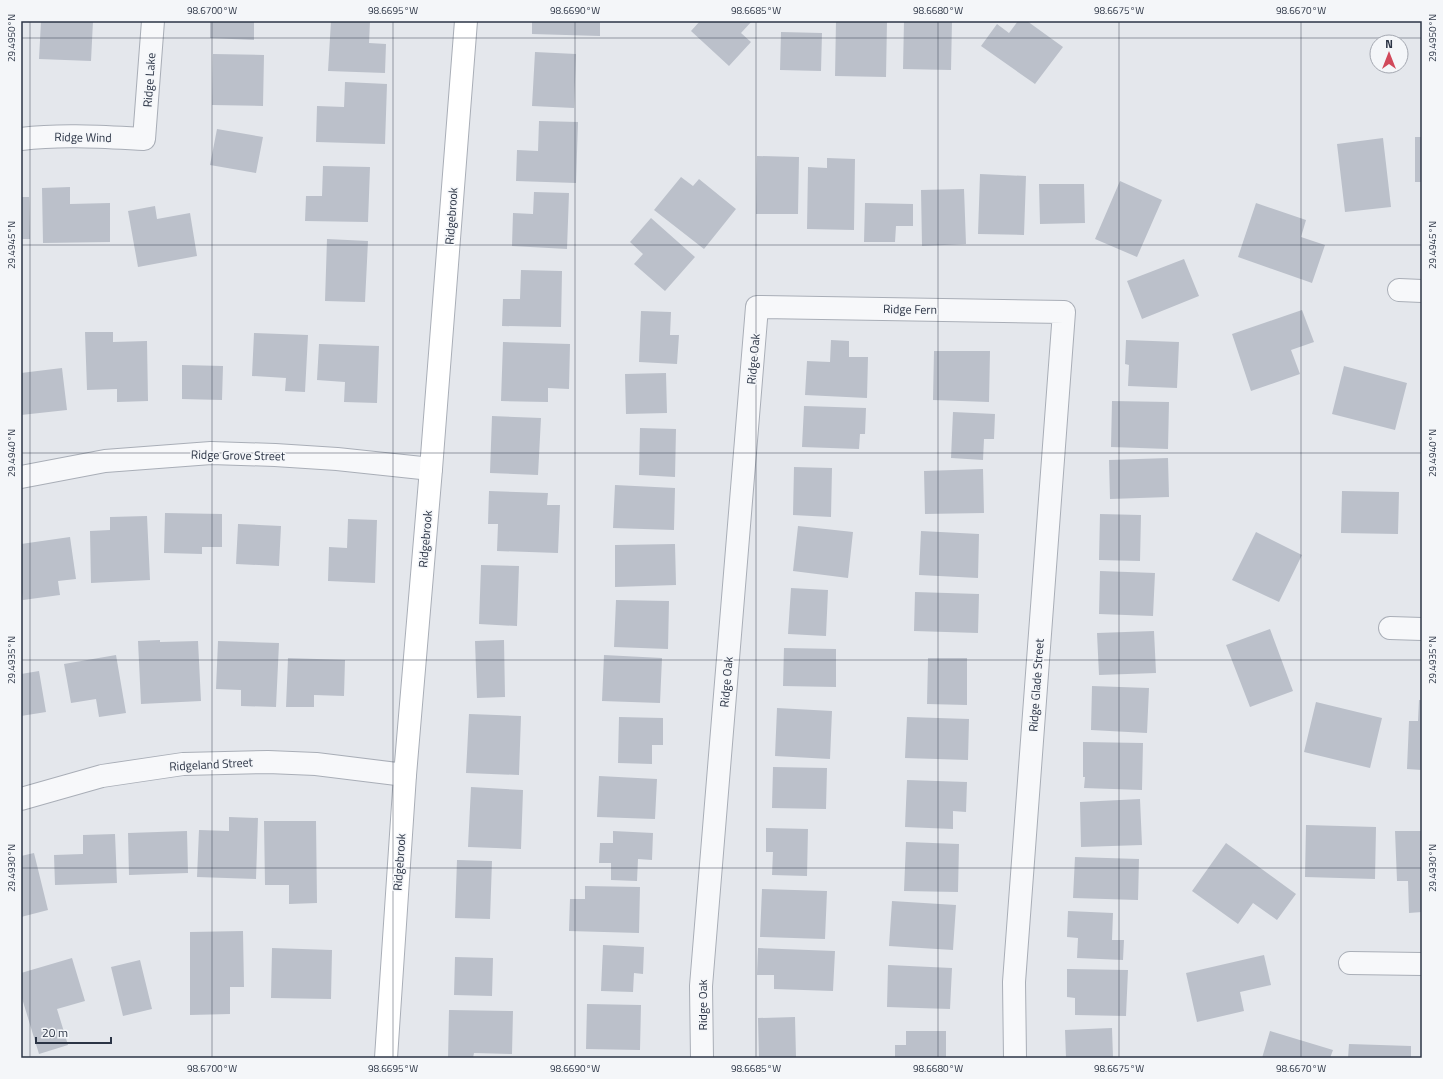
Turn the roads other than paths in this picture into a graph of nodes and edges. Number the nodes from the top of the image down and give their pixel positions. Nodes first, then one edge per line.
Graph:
1 (153, 21) edge
2 (466, 21) edge
3 (21, 139) edge
4 (144, 139) joint
5 (1399, 290) dead end
6 (1422, 291) edge
7 (757, 307) joint
8 (1064, 312) joint
9 (431, 469) junction
10 (21, 477) edge
11 (1390, 628) dead end
12 (1422, 629) edge
13 (405, 775) junction
14 (21, 799) edge
15 (1350, 962) dead end
16 (1422, 964) edge
17 (386, 1058) edge
18 (702, 1058) edge
19 (1015, 1058) edge

1 - 4 street, Ridge Lake
2 - 9 street, Ridgebrook
3 - 4 street, Ridge Wind
5 - 6 street
7 - 8 street, Ridge Fern
7 - 18 street, Ridge Oak
8 - 19 street, Ridge Glade Street
9 - 10 street, Ridge Grove Street
9 - 13 street, Ridgebrook
11 - 12 street
13 - 14 street, Ridgeland Street
13 - 17 street, Ridgebrook
15 - 16 street

